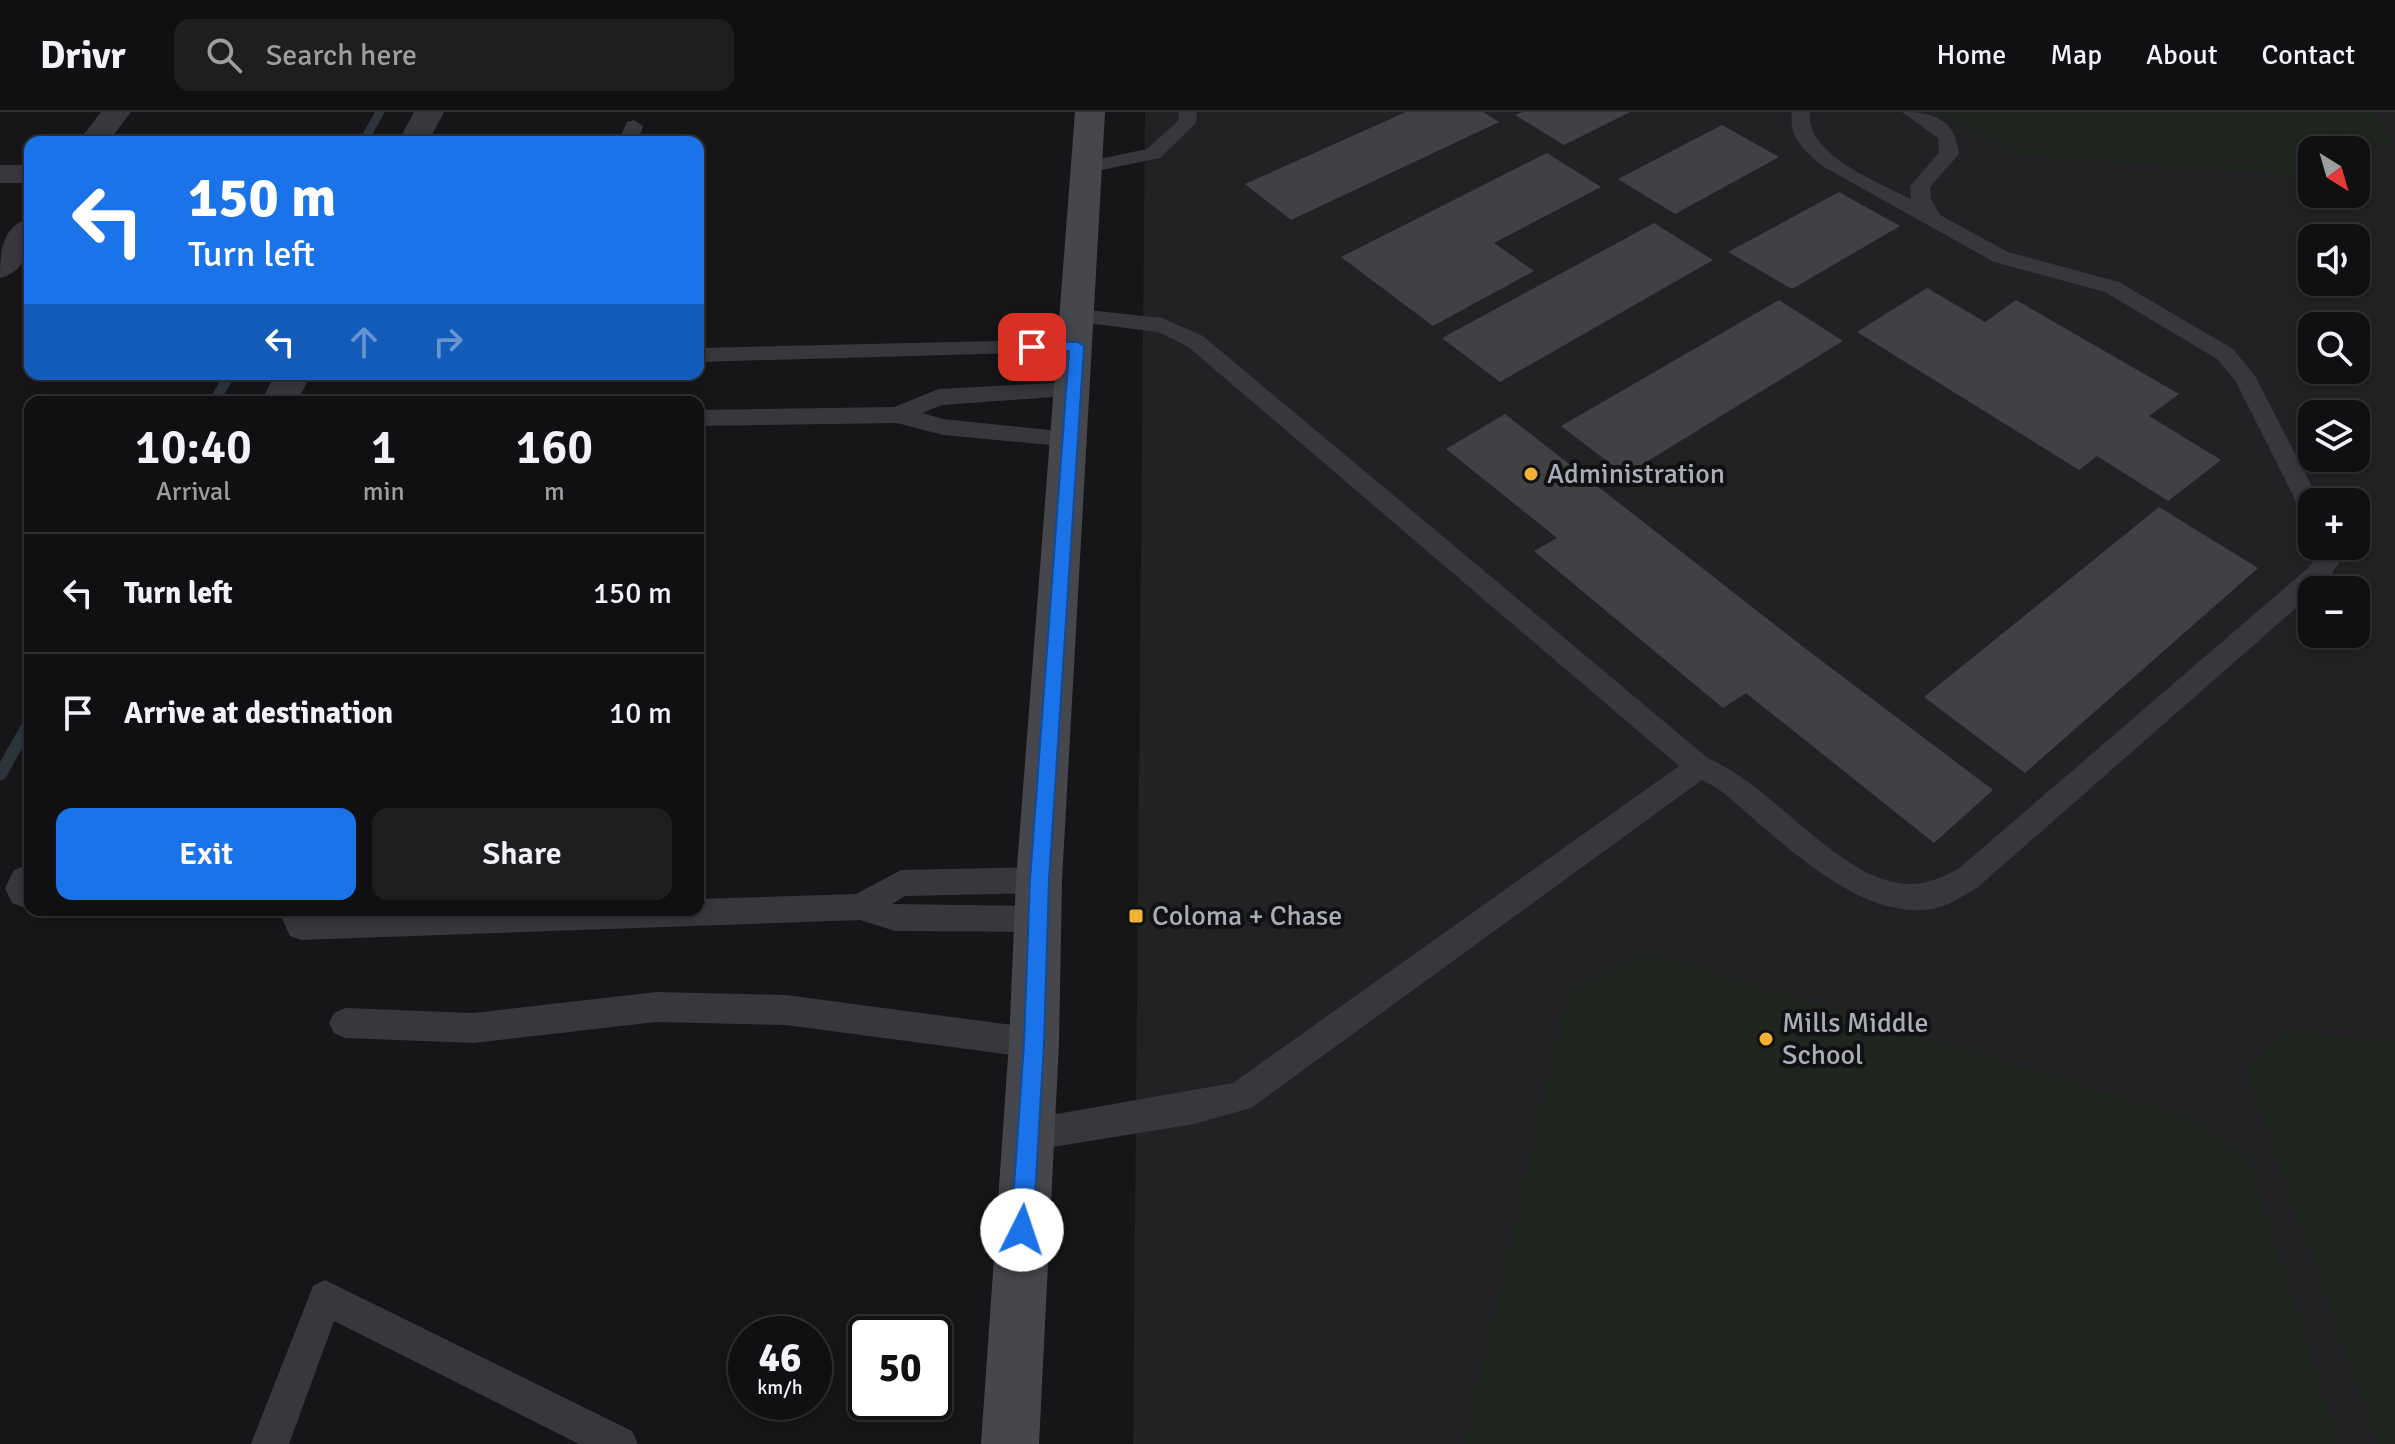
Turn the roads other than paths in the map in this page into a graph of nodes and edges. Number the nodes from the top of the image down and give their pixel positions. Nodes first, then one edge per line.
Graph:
1 (116, 112) edge
2 (429, 112) edge
3 (1090, 112) edge
4 (1188, 112) edge
5 (1801, 112) edge
6 (1911, 112) edge
7 (98, 136) edge
8 (416, 136) edge
9 (1087, 167) junction
10 (0, 174) edge
11 (24, 174) edge
12 (1933, 220) junction
13 (24, 236) edge
14 (0, 268) edge
15 (1077, 331) junction
16 (704, 355) edge
17 (1073, 390) junction
18 (897, 415) junction
19 (704, 418) edge
20 (1071, 439) junction
21 (2301, 488) edge
22 (2329, 560) edge
23 (1699, 767) junction
24 (1039, 900) junction
25 (704, 912) edge
26 (296, 916) edge
27 (595, 916) edge
28 (345, 1023) dead end
29 (1034, 1043) junction
30 (1028, 1135) junction
31 (270, 1444) edge
32 (619, 1444) edge
33 (1010, 1444) edge

1 - 7 street
2 - 8 street
3 - 9 main road
4 - 9 lane
5 - 12 lane
6 - 12 lane
9 - 15 main road
10 - 11 street
12 - 21 lane
13 - 14 street
15 - 16 lane
15 - 17 main road
15 - 23 lane
17 - 18 lane
17 - 20 main road
18 - 19 lane
18 - 20 lane
20 - 24 main road
22 - 23 lane
23 - 30 lane
24 - 25 lane
24 - 29 main road
26 - 27 lane
28 - 29 lane
29 - 30 main road
30 - 33 main road
31 - 32 lane

